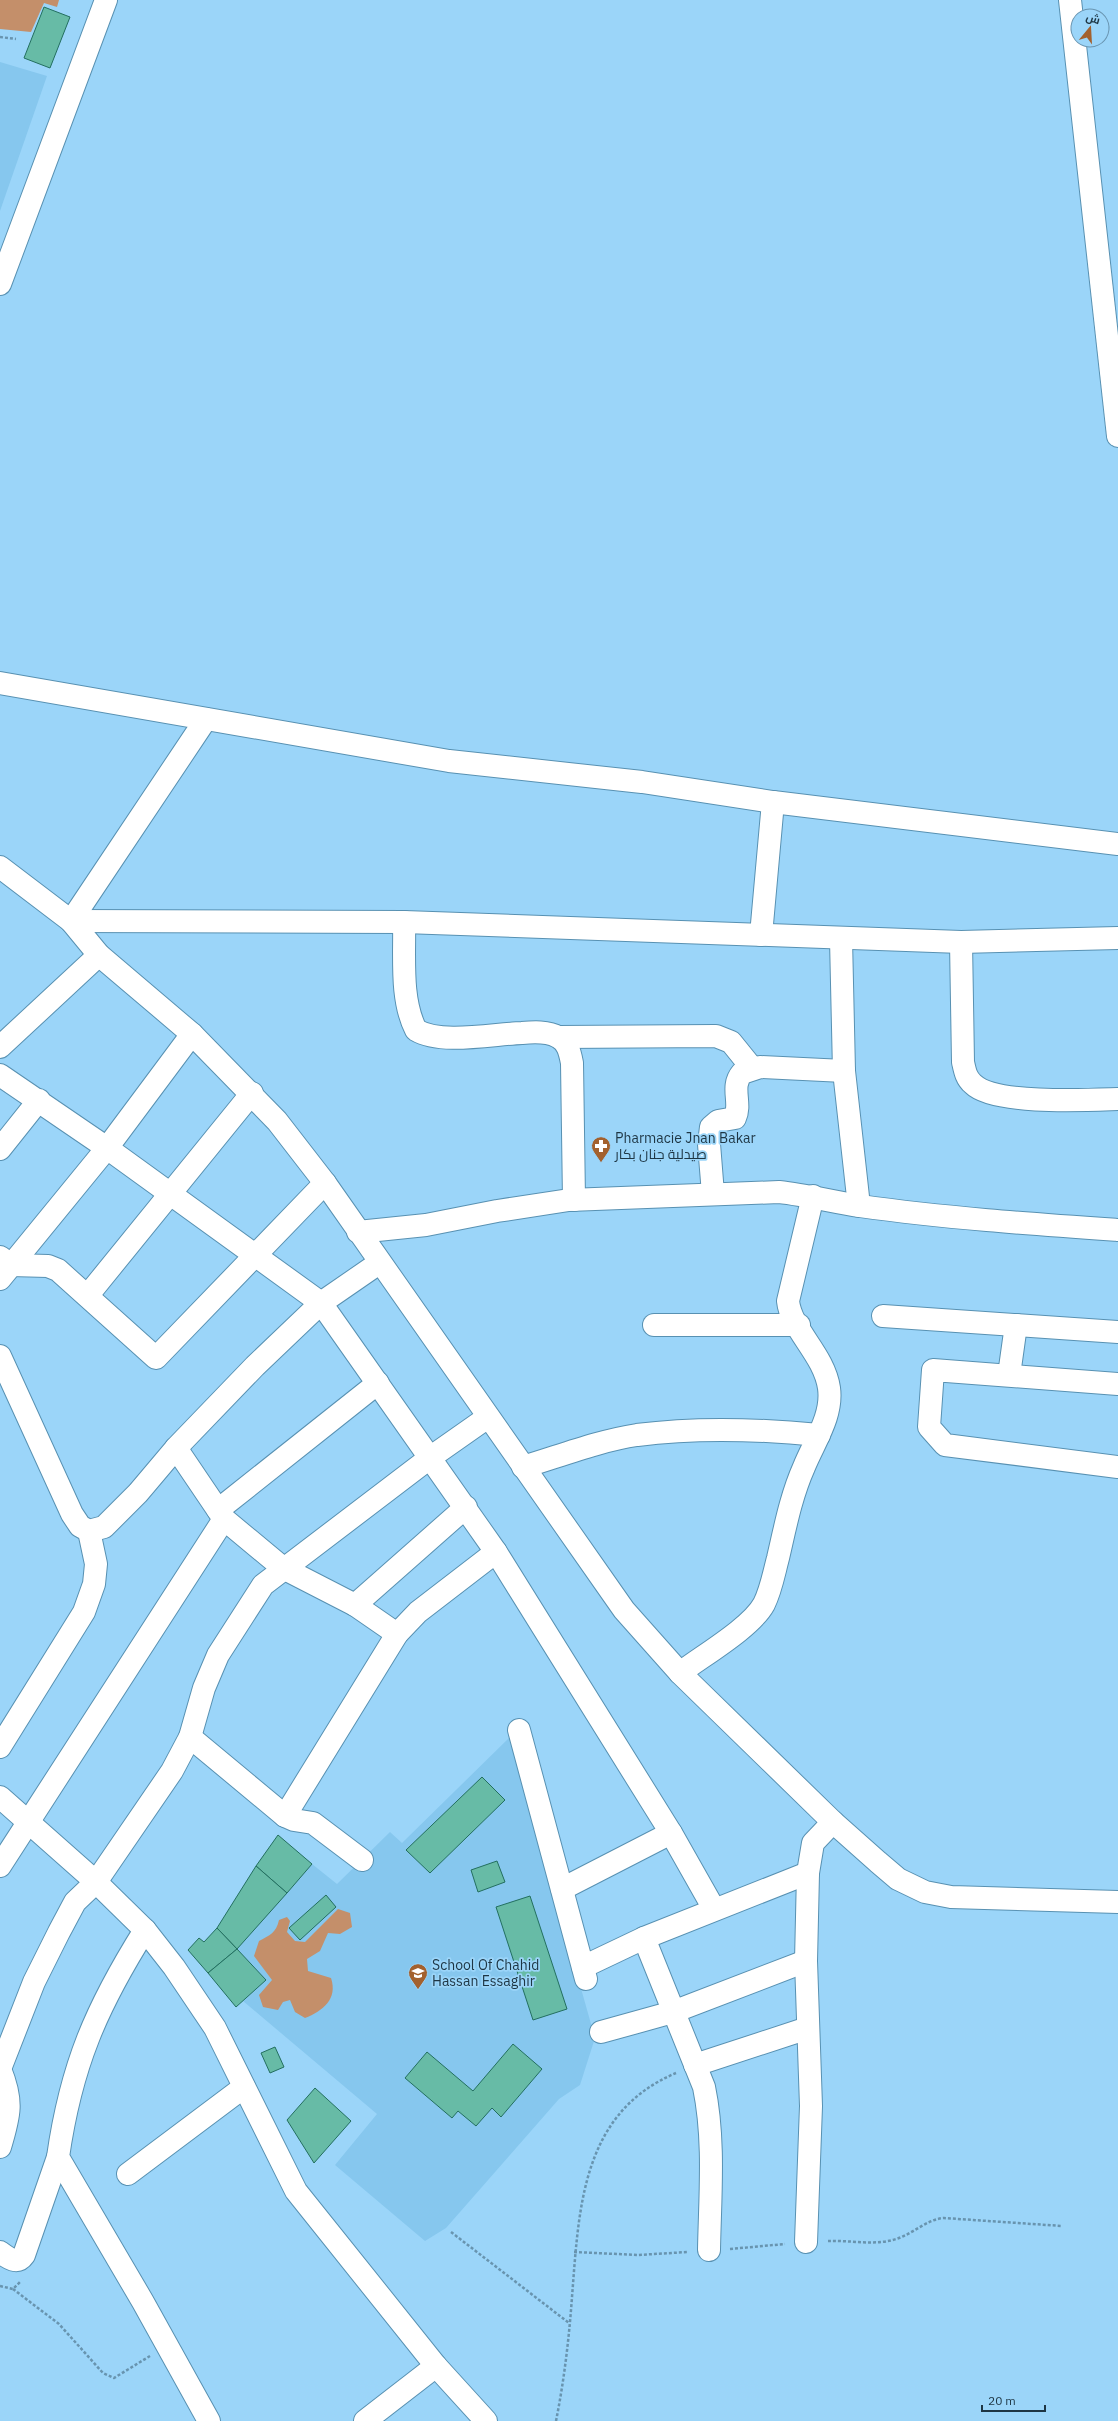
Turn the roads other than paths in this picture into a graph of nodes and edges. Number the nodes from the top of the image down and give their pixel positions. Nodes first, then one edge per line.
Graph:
1 (106, 0) edge
2 (1070, 0) edge
3 (0, 284) edge
4 (1112, 329) edge
5 (1118, 436) edge
6 (0, 682) edge
7 (206, 718) junction
8 (773, 802) junction
9 (1118, 844) edge
10 (0, 866) edge
11 (71, 921) junction
12 (404, 922) junction
13 (761, 935) junction
14 (1118, 938) edge
15 (841, 939) junction
16 (961, 942) junction
17 (99, 955) junction
18 (192, 1034) junction
19 (559, 1037) junction
20 (0, 1047) edge
21 (752, 1068) junction
22 (844, 1071) junction
23 (0, 1075) edge
24 (252, 1093) junction
25 (1118, 1099) edge
26 (39, 1100) junction
27 (107, 1148) junction
28 (0, 1149) edge
29 (325, 1183) junction
30 (713, 1194) junction
31 (171, 1195) junction
32 (813, 1196) junction
33 (574, 1200) junction
34 (859, 1206) junction
35 (1118, 1230) edge
36 (358, 1232) junction
37 (256, 1256) junction
38 (379, 1262) junction
39 (4, 1267) edge
40 (88, 1295) junction
41 (321, 1304) junction
42 (883, 1316) dead end
43 (654, 1325) dead end
44 (799, 1325) junction
45 (1016, 1325) junction
46 (1118, 1332) edge
47 (0, 1356) edge
48 (1009, 1375) junction
49 (378, 1383) junction
50 (1118, 1384) edge
51 (488, 1417) junction
52 (819, 1435) junction
53 (176, 1448) junction
54 (431, 1457) junction
55 (523, 1467) junction
56 (1118, 1467) edge
57 (466, 1507) junction
58 (221, 1514) junction
59 (89, 1530) junction
60 (496, 1552) junction
61 (283, 1568) junction
62 (355, 1605) junction
63 (397, 1634) junction
64 (680, 1673) junction
65 (518, 1730) dead end
66 (190, 1737) junction
67 (0, 1747) edge
68 (0, 1797) edge
69 (285, 1816) junction
70 (832, 1822) junction
71 (30, 1823) junction
72 (671, 1833) junction
73 (362, 1860) dead end
74 (0, 1866) edge
75 (808, 1873) junction
76 (96, 1882) junction
77 (562, 1889) junction
78 (1118, 1902) edge
79 (714, 1909) junction
80 (145, 1930) junction
81 (644, 1938) junction
82 (806, 1961) junction
83 (673, 2012) junction
84 (808, 2028) junction
85 (601, 2032) dead end
86 (695, 2065) junction
87 (0, 2069) edge
88 (244, 2086) junction
89 (0, 2147) edge
90 (58, 2157) junction
91 (128, 2174) dead end
92 (806, 2242) dead end
93 (709, 2250) dead end
94 (0, 2252) edge
95 (436, 2366) junction
96 (209, 2421) edge
97 (364, 2421) edge
98 (486, 2421) edge

1 - 3 street
2 - 4 street
4 - 5 street
6 - 7 street
7 - 8 street
7 - 11 street
8 - 9 street
8 - 13 street
10 - 11 street
11 - 12 street
11 - 17 street
12 - 13 street
12 - 19 street
13 - 15 street
14 - 16 street
15 - 16 street
15 - 22 street
16 - 25 street
17 - 18 street
17 - 20 street
18 - 24 street
18 - 27 street
19 - 21 street
19 - 33 street
21 - 22 street
21 - 30 street
22 - 34 street
23 - 26 street
24 - 29 street
24 - 31 street
26 - 27 street
26 - 28 street
27 - 31 street
27 - 39 street
29 - 36 street
29 - 37 street
30 - 32 street
30 - 33 street
31 - 37 street
31 - 40 street
32 - 34 street
32 - 44 street
33 - 36 street
34 - 35 street
36 - 38 street
37 - 40 street
37 - 41 street
38 - 41 street
38 - 51 street
39 - 40 street
41 - 49 street
41 - 53 street
42 - 45 street
43 - 44 street
44 - 52 street
45 - 46 street
45 - 48 street
47 - 59 street
48 - 50 street
48 - 56 street
49 - 54 street
49 - 58 street
51 - 54 street
51 - 55 street
52 - 55 street
52 - 64 street
53 - 58 street
53 - 59 street
54 - 57 street
54 - 61 street
55 - 64 street
57 - 60 street
57 - 62 street
58 - 61 street
58 - 71 street
59 - 67 street
60 - 63 street
60 - 72 street
61 - 62 street
61 - 66 street
62 - 63 street
63 - 69 street
64 - 70 street
65 - 77 street
66 - 69 street
66 - 76 street
68 - 71 street
69 - 73 street
70 - 75 street
70 - 78 street
71 - 74 street
71 - 76 street
72 - 77 street
72 - 79 street
75 - 79 street
75 - 82 street
76 - 80 street
76 - 87 street
77 - 81 street
79 - 81 street
80 - 88 street
80 - 90 street
81 - 83 street
82 - 83 street
82 - 84 street
83 - 85 street
83 - 86 street
84 - 86 street
84 - 92 street
86 - 93 street
87 - 89 street
88 - 91 street
88 - 95 street
90 - 94 street
90 - 96 street
95 - 97 street
95 - 98 street

